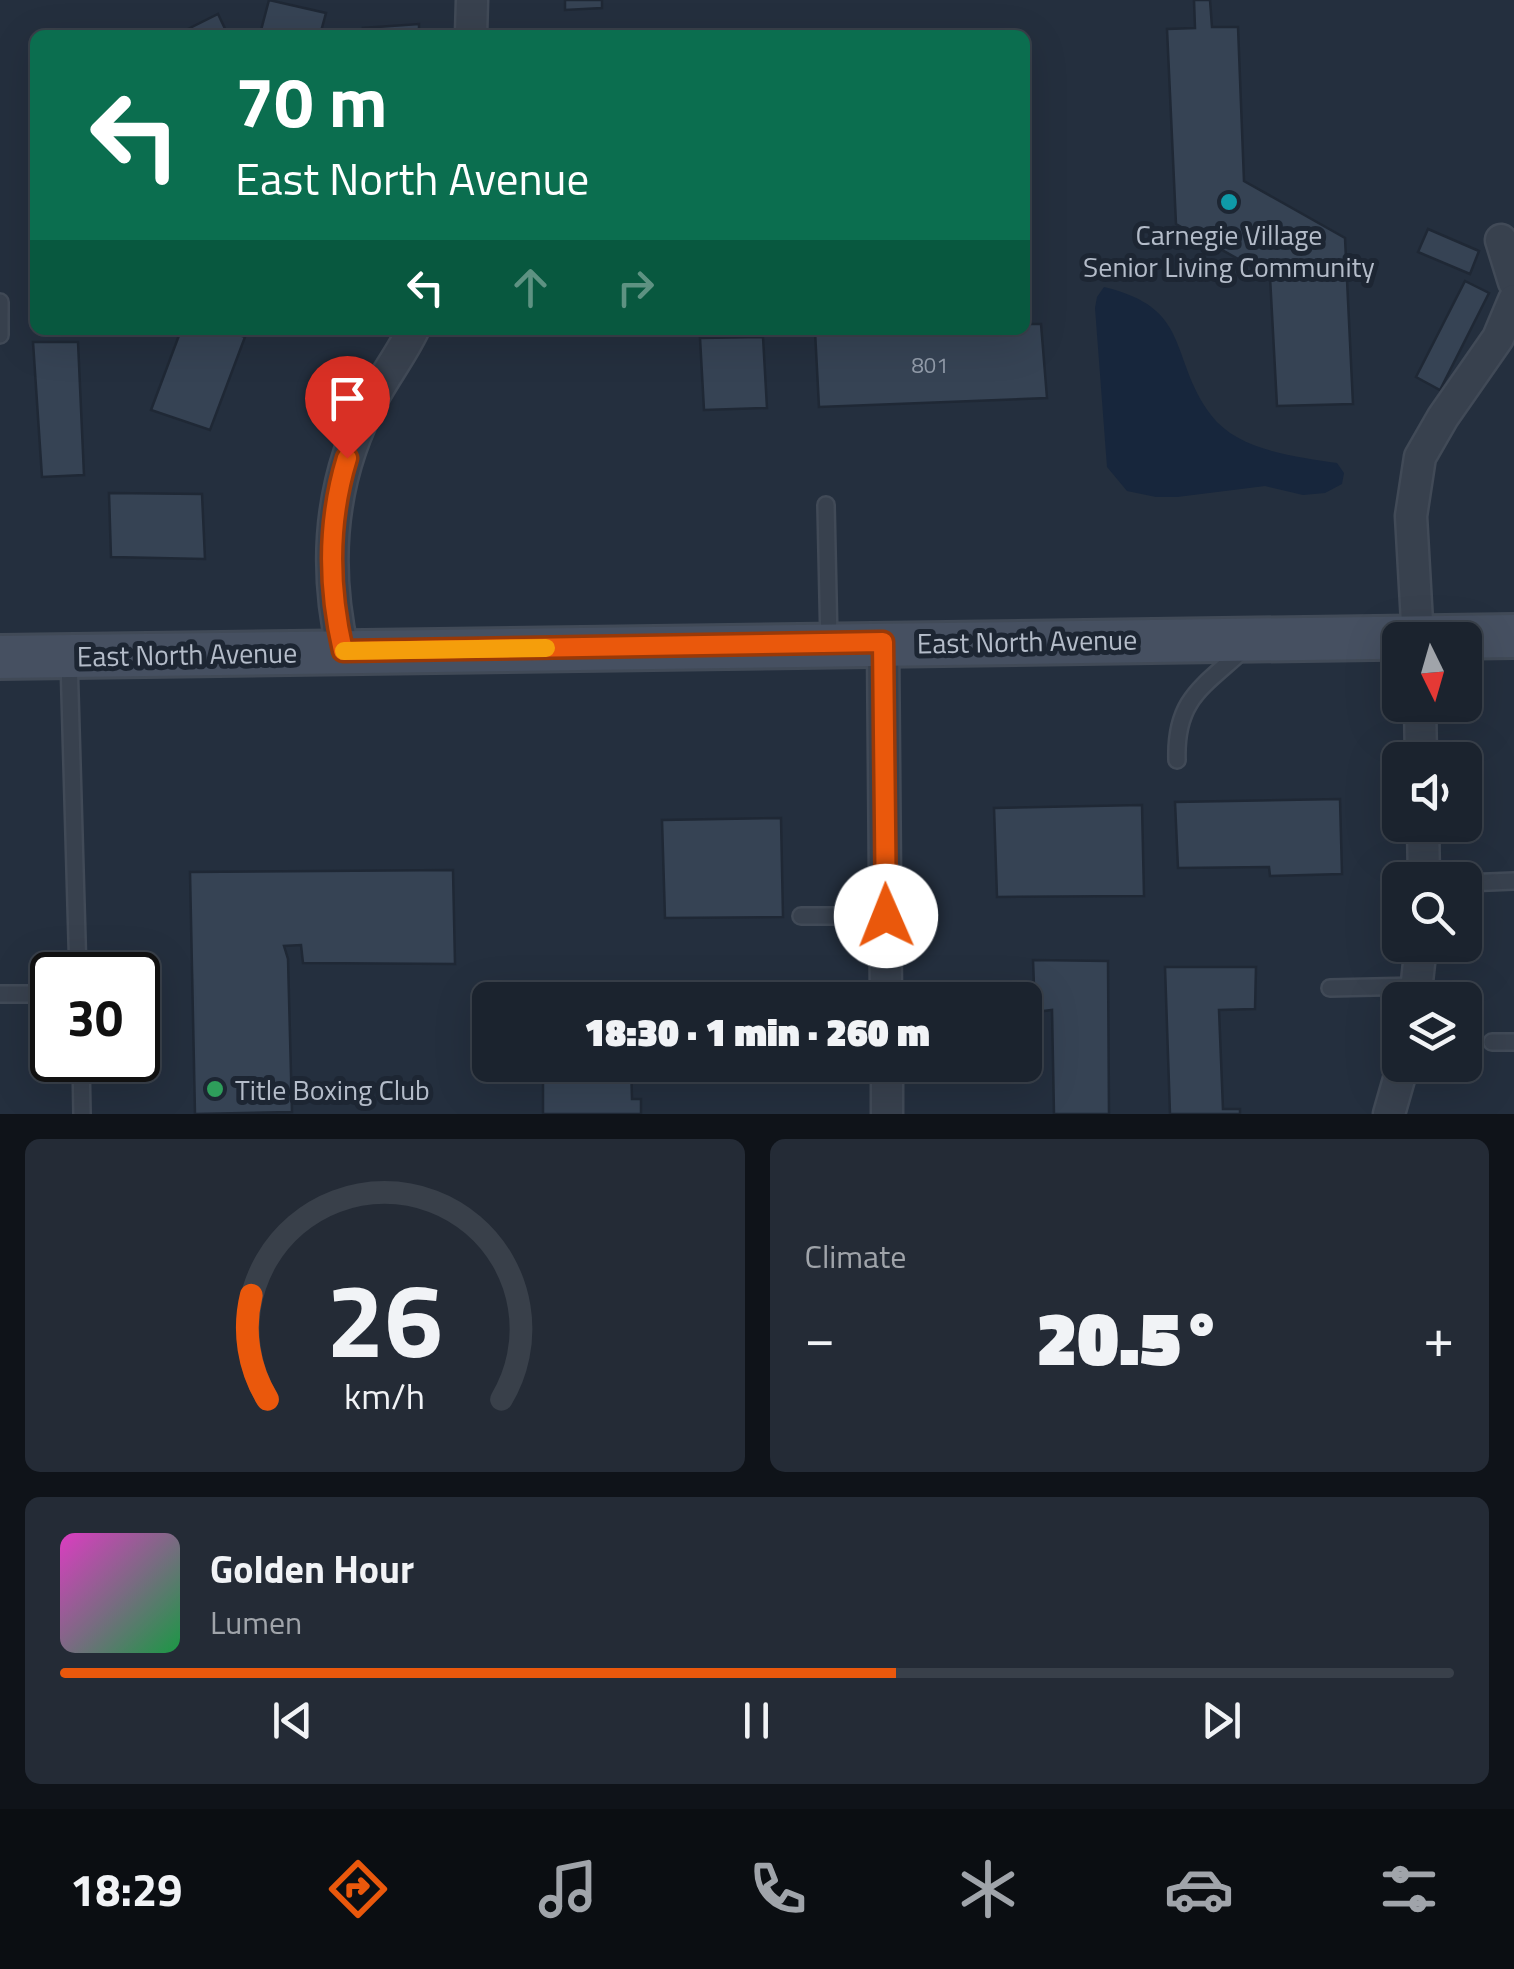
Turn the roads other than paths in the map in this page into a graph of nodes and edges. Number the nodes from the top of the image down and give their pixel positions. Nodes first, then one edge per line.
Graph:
1 (472, 0) edge
2 (472, 30) edge
3 (1501, 240) dead end
4 (1514, 282) edge
5 (1514, 300) edge
6 (0, 302) edge
7 (0, 335) edge
8 (411, 335) edge
9 (826, 505) dead end
10 (1417, 622) edge
11 (1514, 636) edge
12 (1482, 637) edge
13 (1382, 638) edge
14 (1255, 639) junction
15 (883, 642) junction
16 (830, 643) junction
17 (343, 651) junction
18 (69, 656) junction
19 (0, 657) edge
20 (1177, 760) dead end
21 (1514, 881) edge
22 (1482, 882) edge
23 (801, 916) dead end
24 (886, 916) junction
25 (77, 952) edge
26 (886, 982) edge
27 (1330, 988) dead end
28 (1382, 991) edge
29 (0, 994) edge
30 (30, 994) edge
31 (1492, 1042) dead end
32 (1514, 1042) edge
33 (81, 1082) edge
34 (886, 1082) edge
35 (1397, 1082) edge
36 (82, 1114) edge
37 (887, 1114) edge
38 (1389, 1114) edge

1 - 2 street
3 - 4 street
5 - 10 street
6 - 7 lane
8 - 17 street
9 - 16 lane
11 - 12 main road, East North Avenue
13 - 14 main road, East North Avenue
14 - 15 main road, East North Avenue
14 - 20 lane
15 - 16 main road, East North Avenue
15 - 24 street
16 - 17 main road, East North Avenue
17 - 18 main road, East North Avenue
18 - 19 main road, East North Avenue
18 - 25 lane
21 - 22 lane
23 - 24 lane
24 - 26 street
27 - 28 lane
29 - 30 lane
31 - 32 lane
33 - 36 lane
34 - 37 street
35 - 38 street

